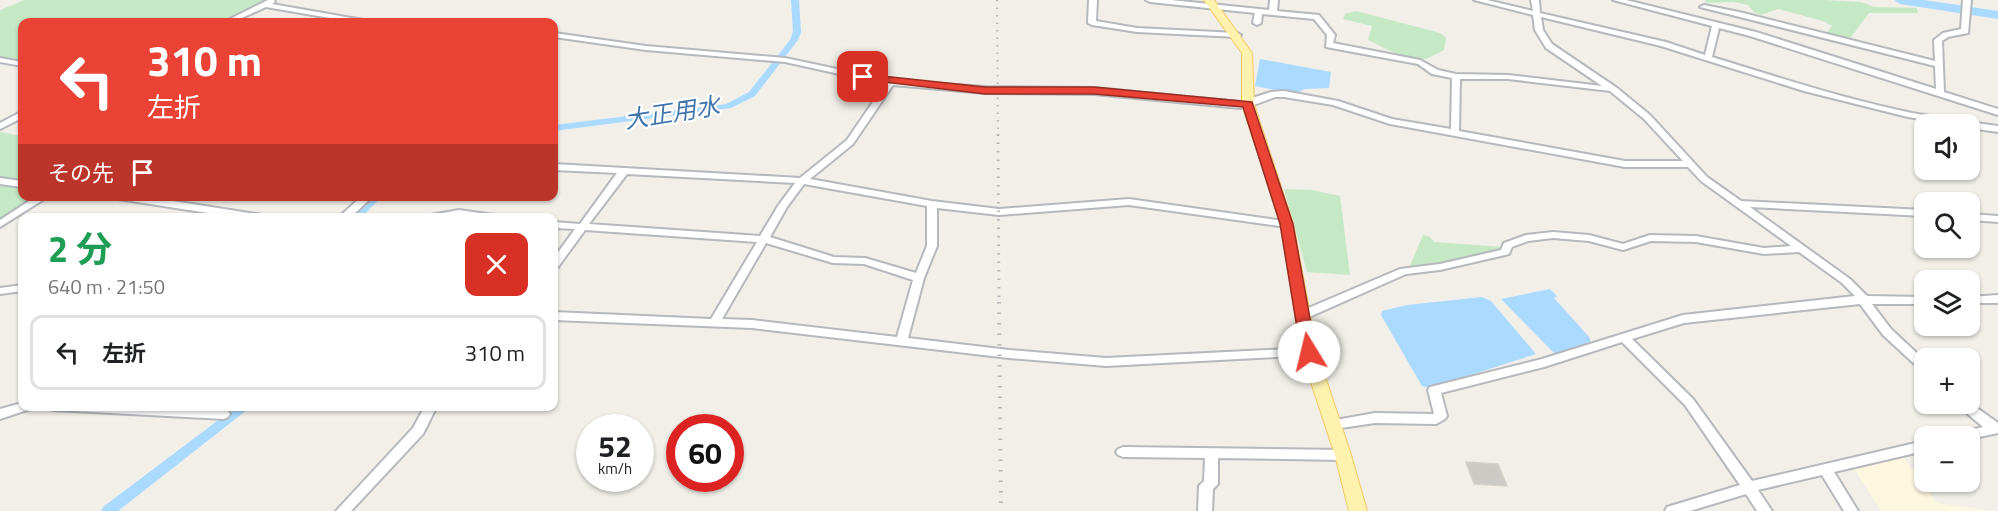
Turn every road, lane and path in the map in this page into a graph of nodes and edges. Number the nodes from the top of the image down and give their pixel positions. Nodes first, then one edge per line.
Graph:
1 (274, 0) edge
2 (1093, 0) edge
3 (1150, 0) edge
4 (1274, 0) edge
5 (1478, 0) edge
6 (1535, 0) edge
7 (1617, 0) edge
8 (1698, 0) edge
9 (1211, 2) edge
10 (265, 5) junction
11 (1966, 6) edge
12 (1704, 8) junction
13 (1259, 11) junction
14 (1273, 12) junction
15 (1537, 15) junction
16 (237, 18) edge
17 (340, 18) edge
18 (1257, 23) dead end
19 (1716, 24) junction
20 (1237, 35) junction
21 (558, 36) edge
22 (1707, 58) junction
23 (0, 60) edge
24 (18, 63) edge
25 (1937, 64) junction
26 (1456, 76) junction
27 (889, 82) junction
28 (1614, 90) junction
29 (1940, 93) junction
30 (1248, 104) junction
31 (1998, 112) edge
32 (1914, 116) edge
33 (18, 117) edge
34 (0, 126) edge
35 (1980, 126) edge
36 (1998, 129) edge
37 (1455, 132) junction
38 (1689, 164) junction
39 (558, 167) edge
40 (624, 171) junction
41 (0, 181) edge
42 (802, 181) junction
43 (18, 183) edge
44 (36, 201) edge
45 (151, 201) edge
46 (362, 201) edge
47 (932, 204) junction
48 (1740, 204) junction
49 (230, 213) edge
50 (349, 213) edge
51 (1914, 213) edge
52 (1980, 218) edge
53 (1998, 219) edge
54 (0, 224) edge
55 (1287, 224) junction
56 (558, 225) edge
57 (582, 228) junction
58 (764, 239) junction
59 (1803, 249) junction
60 (558, 261) edge
61 (920, 278) junction
62 (18, 289) edge
63 (0, 291) edge
64 (1998, 299) edge
65 (1864, 300) junction
66 (1914, 300) edge
67 (1980, 300) edge
68 (1302, 315) junction
69 (558, 316) edge
70 (714, 323) junction
71 (1624, 338) junction
72 (901, 342) junction
73 (1309, 352) junction
74 (1914, 357) edge
75 (18, 408) edge
76 (160, 411) edge
77 (428, 411) edge
78 (0, 414) edge
79 (224, 414) dead end
80 (1977, 414) edge
81 (1334, 424) junction
82 (1997, 428) edge
83 (1980, 432) edge
84 (1914, 448) edge
85 (1124, 452) dead end
86 (1212, 453) junction
87 (1344, 455) junction
88 (1826, 470) junction
89 (1750, 487) junction
90 (343, 511) edge
91 (1205, 511) edge
92 (1358, 511) edge
93 (1672, 511) edge
94 (1765, 511) edge
95 (1851, 511) edge

1 - 10 street
2 - 20 street
3 - 9 street
4 - 14 street
5 - 15 street
6 - 15 street
7 - 19 street
8 - 12 street
9 - 13 street
9 - 20 main road
10 - 16 street
10 - 17 street
11 - 25 street
12 - 19 street
12 - 25 street
13 - 14 street
13 - 18 street
14 - 26 street
15 - 22 street
15 - 28 street
19 - 22 street
19 - 29 street
20 - 30 main road
21 - 27 street
22 - 32 street
23 - 24 street
25 - 29 street
26 - 28 street
26 - 37 street
27 - 30 street
27 - 42 street
28 - 38 street
29 - 31 street
30 - 37 street
30 - 55 main road
33 - 34 street
35 - 36 street
37 - 38 street
38 - 48 street
39 - 40 street
40 - 42 street
40 - 57 street
41 - 43 street
42 - 47 street
42 - 58 street
44 - 54 street
45 - 49 street
46 - 50 street
47 - 55 street
47 - 61 street
48 - 51 street
48 - 59 street
52 - 53 street
55 - 68 main road
56 - 57 street
57 - 58 street
57 - 60 street
58 - 61 street
58 - 70 street
59 - 65 street
59 - 68 street
61 - 72 street
62 - 63 street
64 - 67 street
65 - 66 street
65 - 71 street
65 - 74 street
68 - 73 main road
69 - 70 street
70 - 72 street
71 - 81 street
71 - 89 street
72 - 73 street
73 - 81 main road
75 - 78 street
76 - 79 street
77 - 90 street
80 - 82 street
81 - 87 main road
82 - 83 street
84 - 88 street
85 - 86 street
86 - 87 street
86 - 91 street
87 - 92 main road
88 - 89 street
88 - 95 street
89 - 93 street
89 - 94 street

